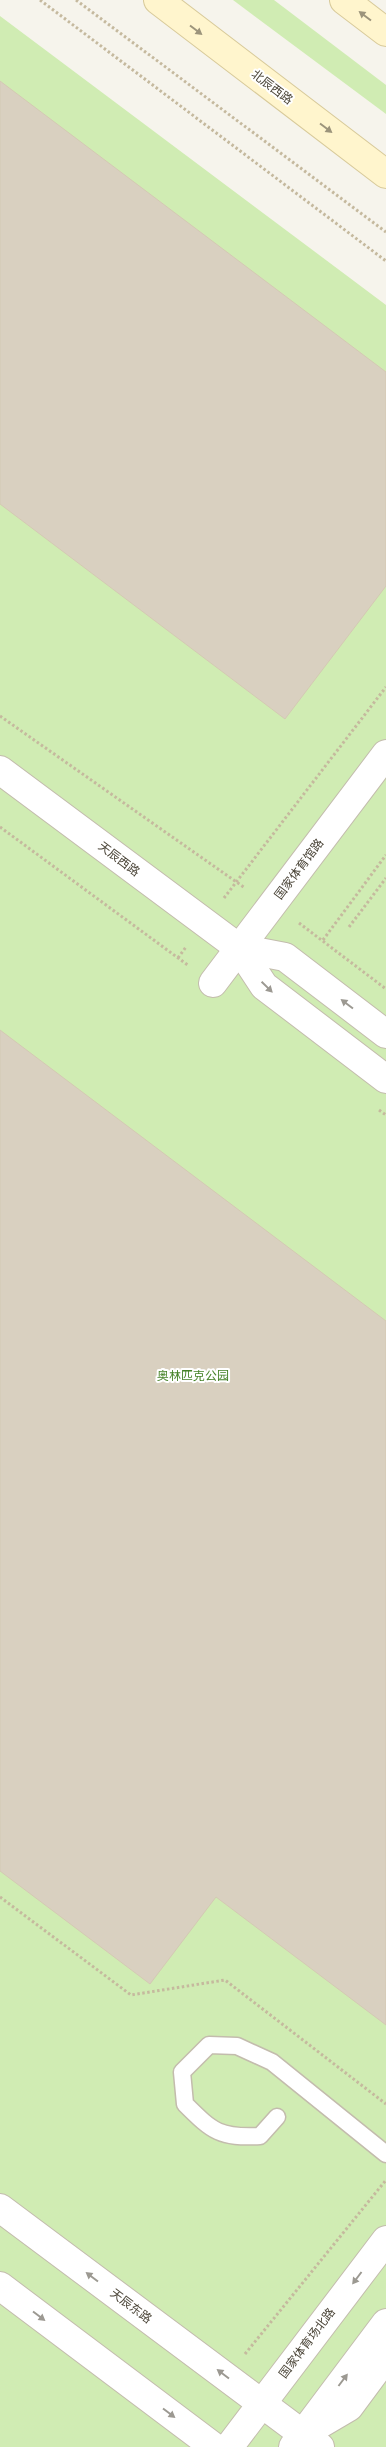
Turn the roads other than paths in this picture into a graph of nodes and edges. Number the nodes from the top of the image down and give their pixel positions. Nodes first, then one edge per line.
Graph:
1 (158, 0) edge
2 (344, 0) edge
3 (386, 32) edge
4 (386, 174) edge
5 (386, 754) edge
6 (0, 770) edge
7 (238, 948) junction
8 (213, 983) dead end
9 (386, 1034) edge
10 (386, 1079) edge
11 (277, 2117) dead end
12 (386, 2154) edge
13 (0, 2208) edge
14 (386, 2240) edge
15 (0, 2286) edge
16 (386, 2323) edge
17 (386, 2357) edge
18 (262, 2403) junction
19 (305, 2443) edge
20 (214, 2447) edge
21 (229, 2447) edge

1 -> 4 main road, 北辰西路
3 -> 2 main road
5 - 7 street, 国家体育馆路
6 - 7 street, 天辰西路
7 - 8 street, 国家体育馆路
9 -> 7 street, 天辰西路
7 -> 10 street, 天辰西路
11 - 12 lane
18 -> 13 street, 天辰东路
14 -> 18 street, 国家体育场北路
15 -> 20 street
19 -> 16 street
17 - 19 street
18 - 19 street, 天辰东路
18 - 21 street, 国家体育场北路

